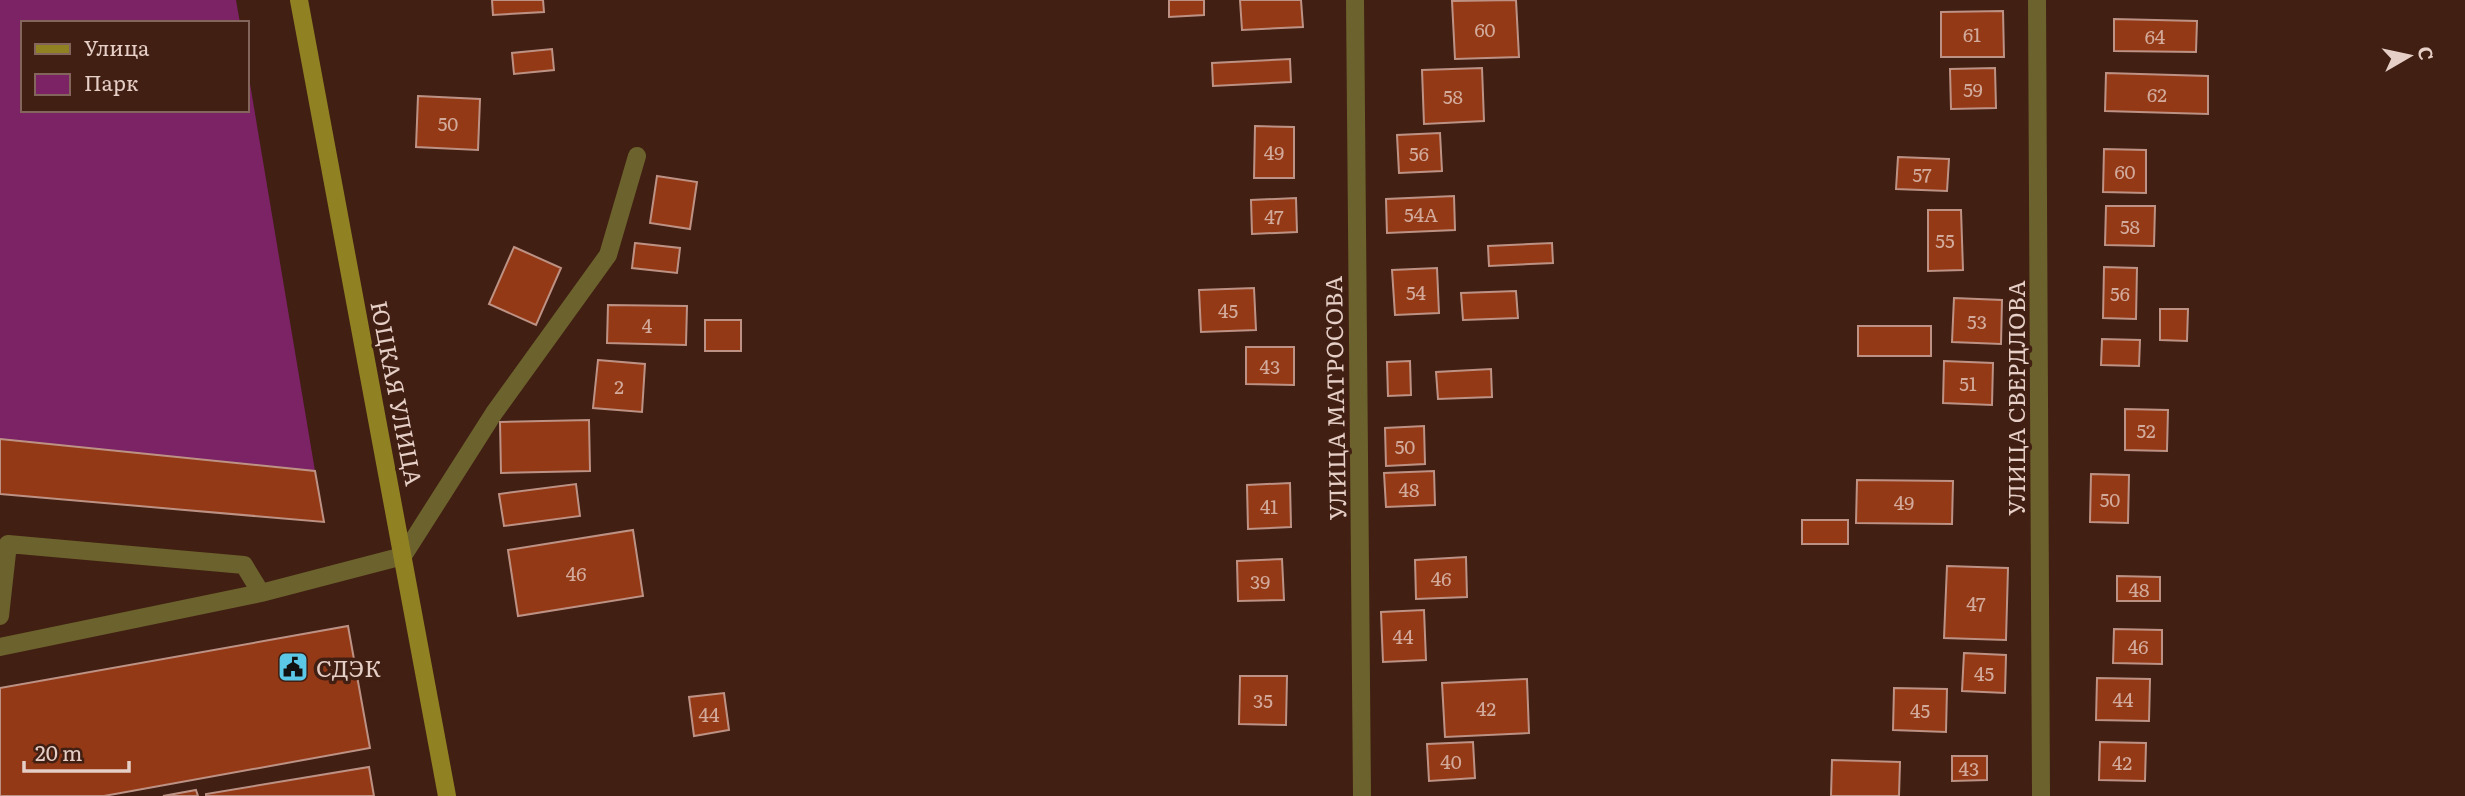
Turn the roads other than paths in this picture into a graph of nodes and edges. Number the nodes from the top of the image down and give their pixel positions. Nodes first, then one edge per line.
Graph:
1 (299, 0) edge
2 (1355, 0) edge
3 (2037, 0) edge
4 (637, 156) dead end
5 (403, 556) junction
6 (261, 593) junction
7 (0, 616) edge
8 (0, 647) edge
9 (447, 796) edge
10 (1362, 796) edge
11 (2041, 796) edge

1 - 5 main road, ЮЦКАЯ УЛИЦА
2 - 10 street, УЛИЦА МАТРОСОВА
3 - 11 street, УЛИЦА СВЕРДЛОВА
4 - 5 street
5 - 6 street
5 - 9 main road, ЮЦКАЯ УЛИЦА
6 - 7 street
6 - 8 street

